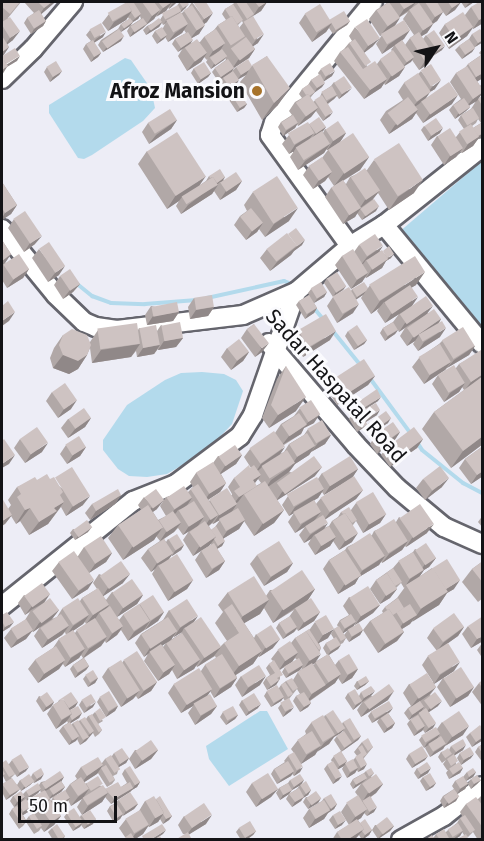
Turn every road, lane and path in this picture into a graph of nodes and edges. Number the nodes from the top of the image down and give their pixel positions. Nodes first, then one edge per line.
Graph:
1 (74, 2) edge
2 (373, 2) edge
3 (2, 79) edge
4 (483, 147) edge
5 (384, 225) junction
6 (2, 229) edge
7 (350, 246) junction
8 (296, 292) junction
9 (243, 315) junction
10 (483, 344) edge
11 (275, 350) junction
12 (483, 544) edge
13 (2, 606) edge
14 (483, 786) edge
15 (402, 840) edge

1 - 3 street
2 - 7 street
4 - 5 street
5 - 7 street
5 - 10 street
6 - 9 street, Sadar Haspatal Road
7 - 8 street
8 - 9 street
8 - 11 street
9 - 11 street, Sadar Haspatal Road
11 - 12 street, Sadar Haspatal Road
11 - 13 street
14 - 15 street

